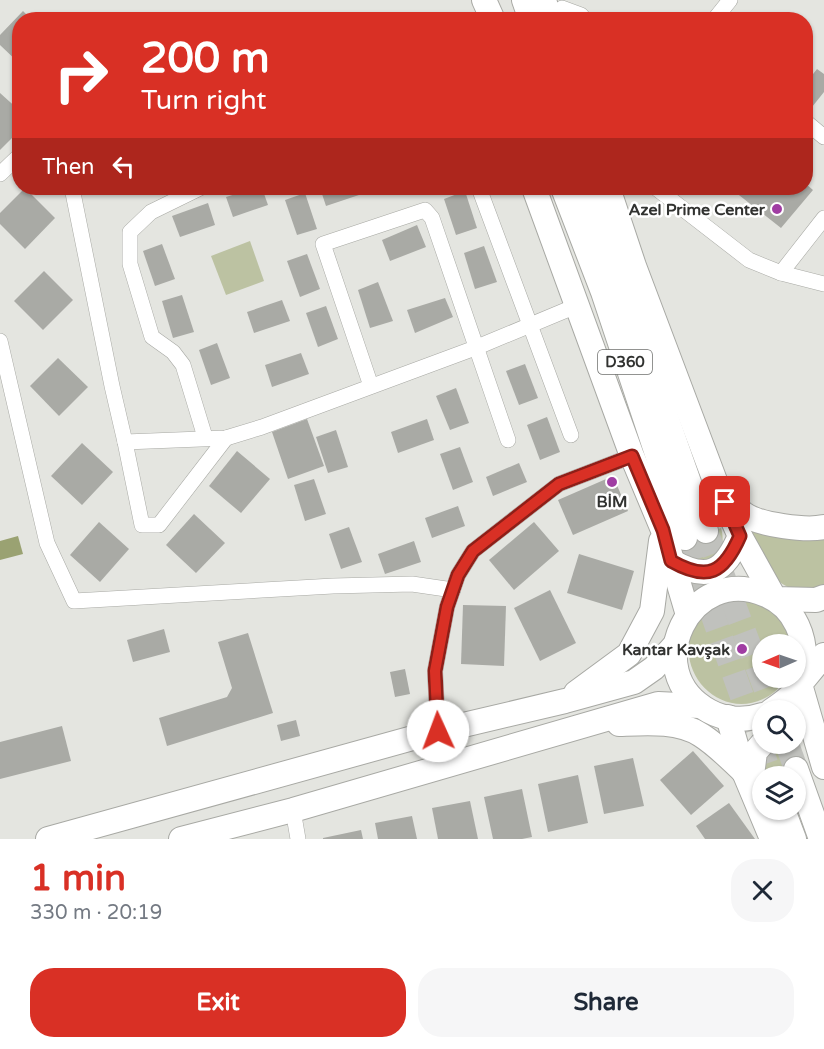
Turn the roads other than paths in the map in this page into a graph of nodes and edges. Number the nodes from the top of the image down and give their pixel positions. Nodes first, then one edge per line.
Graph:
1 (730, 0) edge
2 (545, 9) edge
3 (563, 12) edge
4 (720, 12) edge
5 (12, 163) edge
6 (0, 174) edge
7 (73, 195) edge
8 (186, 195) edge
9 (482, 195) edge
10 (536, 195) edge
11 (566, 195) edge
12 (588, 195) edge
13 (610, 195) edge
14 (665, 195) edge
15 (824, 218) edge
16 (781, 273) junction
17 (824, 284) edge
18 (576, 306) junction
19 (529, 326) junction
20 (0, 340) edge
21 (475, 348) junction
22 (371, 386) junction
23 (571, 435) dead end
24 (205, 437) junction
25 (226, 438) junction
26 (508, 440) dead end
27 (125, 442) junction
28 (632, 456) junction
29 (717, 486) junction
30 (824, 527) edge
31 (663, 530) junction
32 (740, 536) junction
33 (671, 561) junction
34 (453, 590) junction
35 (824, 597) edge
36 (775, 599) junction
37 (688, 615) junction
38 (801, 634) edge
39 (675, 645) junction
40 (824, 655) edge
41 (806, 677) edge
42 (797, 688) edge
43 (801, 688) edge
44 (786, 700) edge
45 (565, 701) junction
46 (700, 706) junction
47 (728, 717) junction
48 (752, 718) edge
49 (580, 726) junction
50 (438, 731) junction
51 (806, 746) tunnel mouth
52 (754, 754) edge
53 (822, 761) edge
54 (748, 779) junction
55 (806, 797) edge
56 (292, 810) junction
57 (787, 820) edge
58 (48, 839) edge
59 (181, 839) edge
60 (297, 839) edge
61 (772, 839) edge
62 (794, 839) edge
63 (821, 839) edge

1 - 4 street
2 - 3 street
5 - 6 street
7 - 27 street
8 - 24 street
9 - 19 street
10 - 18 highway
11 - 12 highway, D360
13 - 29 highway
14 - 16 street
15 - 16 street
16 - 17 street
18 - 19 street
18 - 28 highway
19 - 21 street
19 - 23 street
20 - 34 street
21 - 22 street
21 - 22 street
21 - 26 street
22 - 25 street
24 - 25 street
24 - 27 street
25 - 27 street
28 - 31 highway
28 - 34 street
29 - 30 highway
29 - 32 highway
31 - 33 highway
31 - 45 highway
32 - 33 highway
32 - 36 highway
33 - 37 highway
34 - 50 street
35 - 36 highway
36 - 37 highway
36 - 38 highway
37 - 39 highway
39 - 45 highway
39 - 46 highway
40 - 41 highway
42 - 44 highway
43 - 53 highway
45 - 50 highway
46 - 47 highway
46 - 49 highway
47 - 48 highway
47 - 54 highway
49 - 54 highway
49 - 56 highway
50 - 58 highway
51 - 53 highway
52 - 54 highway
54 - 61 highway
55 - 63 highway
56 - 59 highway
56 - 60 street
57 - 62 highway

